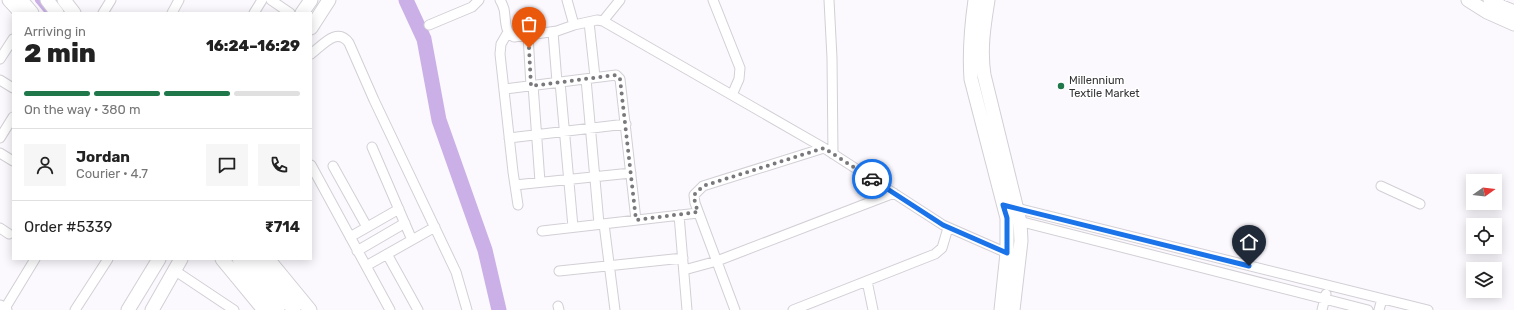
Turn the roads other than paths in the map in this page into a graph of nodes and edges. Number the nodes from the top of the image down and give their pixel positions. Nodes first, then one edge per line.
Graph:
1 (0, 0) edge
2 (9, 0) edge
3 (64, 0) edge
4 (111, 0) edge
5 (179, 0) edge
6 (262, 0) edge
7 (271, 0) edge
8 (311, 0) edge
9 (329, 0) edge
10 (479, 0) edge
11 (500, 0) edge
12 (567, 0) edge
13 (620, 0) edge
14 (713, 0) edge
15 (829, 0) edge
16 (975, 0) edge
17 (988, 0) edge
18 (1468, 0) edge
19 (1492, 0) edge
20 (1510, 0) edge
21 (1514, 2) edge
22 (24, 9) edge
23 (73, 12) edge
24 (104, 12) edge
25 (173, 12) edge
26 (255, 12) edge
27 (289, 12) edge
28 (303, 12) edge
29 (1514, 14) edge
30 (603, 21) junction
31 (589, 22) junction
32 (1514, 24) edge
33 (429, 25) dead end
34 (574, 25) junction
35 (312, 26) edge
36 (508, 32) junction
37 (553, 32) junction
38 (528, 35) junction
39 (12, 41) edge
40 (312, 53) edge
41 (0, 59) edge
42 (590, 78) junction
43 (0, 80) edge
44 (558, 82) junction
45 (532, 85) junction
46 (12, 87) edge
47 (505, 89) junction
48 (732, 95) junction
49 (12, 119) edge
50 (626, 124) junction
51 (590, 129) junction
52 (563, 132) junction
53 (537, 135) junction
54 (0, 138) edge
55 (509, 138) junction
56 (372, 147) dead end
57 (824, 148) junction
58 (0, 153) edge
59 (833, 154) junction
60 (12, 160) edge
61 (333, 166) dead end
62 (312, 168) edge
63 (631, 173) junction
64 (594, 177) junction
65 (568, 180) junction
66 (540, 182) junction
67 (515, 185) junction
68 (1381, 186) dead end
69 (894, 193) junction
70 (1420, 204) dead end
71 (518, 205) dead end
72 (1003, 205) junction
73 (1017, 208) junction
74 (399, 209) junction
75 (698, 212) junction
76 (680, 215) junction
77 (1007, 218) junction
78 (636, 220) junction
79 (1020, 222) junction
80 (405, 223) junction
81 (601, 224) junction
82 (367, 227) junction
83 (435, 227) junction
84 (573, 227) junction
85 (0, 228) edge
86 (948, 228) junction
87 (542, 231) dead end
88 (9, 234) dead end
89 (350, 237) junction
90 (412, 240) junction
91 (357, 251) junction
92 (1007, 253) junction
93 (387, 254) junction
94 (683, 258) junction
95 (34, 260) edge
96 (107, 260) edge
97 (158, 260) edge
98 (223, 260) edge
99 (240, 260) edge
100 (255, 260) edge
101 (269, 260) edge
102 (717, 261) junction
103 (178, 264) edge
104 (366, 266) junction
105 (610, 266) junction
106 (684, 270) junction
107 (559, 271) dead end
108 (867, 281) junction
109 (1328, 285) junction
110 (1325, 299) junction
111 (1382, 299) junction
112 (0, 307) edge
113 (799, 309) edge
114 (4, 310) edge
115 (75, 310) edge
116 (128, 310) edge
117 (152, 310) edge
118 (234, 310) edge
119 (264, 310) edge
120 (278, 310) edge
121 (294, 310) edge
122 (310, 310) edge
123 (390, 310) edge
124 (418, 310) edge
125 (467, 310) edge
126 (615, 310) edge
127 (688, 310) edge
128 (735, 310) edge
129 (873, 310) edge
130 (1001, 310) edge
131 (1013, 310) edge
132 (1322, 310) edge
133 (1368, 310) edge
134 (1379, 310) edge
135 (1428, 310) edge

1 - 22 street
2 - 22 main road
3 - 23 main road
4 - 24 street
5 - 25 street
6 - 26 street
7 - 27 street
8 - 28 main road
9 - 35 main road
10 - 33 street
11 - 36 street
12 - 34 street
13 - 30 street
14 - 48 street
15 - 59 street
16 - 72 main road
17 - 73 main road
18 - 32 main road
19 - 29 highway
20 - 21 highway
30 - 31 street
30 - 48 street
31 - 34 street
31 - 42 street
34 - 37 street
36 - 38 street
36 - 47 street
37 - 38 street
37 - 44 street
38 - 45 street
39 - 41 street
40 - 83 street
42 - 44 street
42 - 50 street
42 - 51 street
43 - 46 street
44 - 45 street
44 - 52 street
45 - 47 street
45 - 53 street
47 - 55 street
48 - 57 street
49 - 54 street
50 - 51 street
50 - 63 street
51 - 52 street
51 - 64 street
52 - 53 street
52 - 65 street
53 - 55 street
53 - 66 street
55 - 67 street
56 - 74 street
57 - 59 street
57 - 75 street
58 - 60 street
59 - 69 street
61 - 82 street
62 - 89 street
63 - 64 street
63 - 78 street
64 - 65 street
64 - 81 street
65 - 66 street
65 - 84 street
66 - 67 street
67 - 71 street
68 - 70 street
69 - 86 street
69 - 102 street
72 - 73 street
72 - 77 main road
73 - 79 main road
73 - 109 street
74 - 80 street
74 - 82 street
75 - 76 street
75 - 102 street
76 - 78 street
76 - 94 street
77 - 79 street
77 - 92 main road
78 - 81 street
79 - 110 street
79 - 131 main road
80 - 90 street
80 - 91 street
81 - 84 street
81 - 105 street
82 - 89 street
83 - 90 street
83 - 125 street
84 - 87 street
85 - 88 street
86 - 92 street
86 - 108 street
89 - 91 street
90 - 93 street
91 - 104 street
92 - 130 main road
93 - 104 street
93 - 124 street
94 - 105 street
94 - 106 street
95 - 114 street
96 - 115 street
97 - 116 main road
98 - 119 main road
99 - 120 main road
100 - 121 main road
101 - 122 main road
102 - 106 street
102 - 128 street
103 - 117 main road
103 - 118 street
104 - 123 street
105 - 107 street
105 - 126 street
106 - 127 street
108 - 113 street
108 - 129 street
109 - 110 street
109 - 111 street
110 - 132 street
110 - 133 street
111 - 134 street
111 - 135 street
112 - 114 main road

